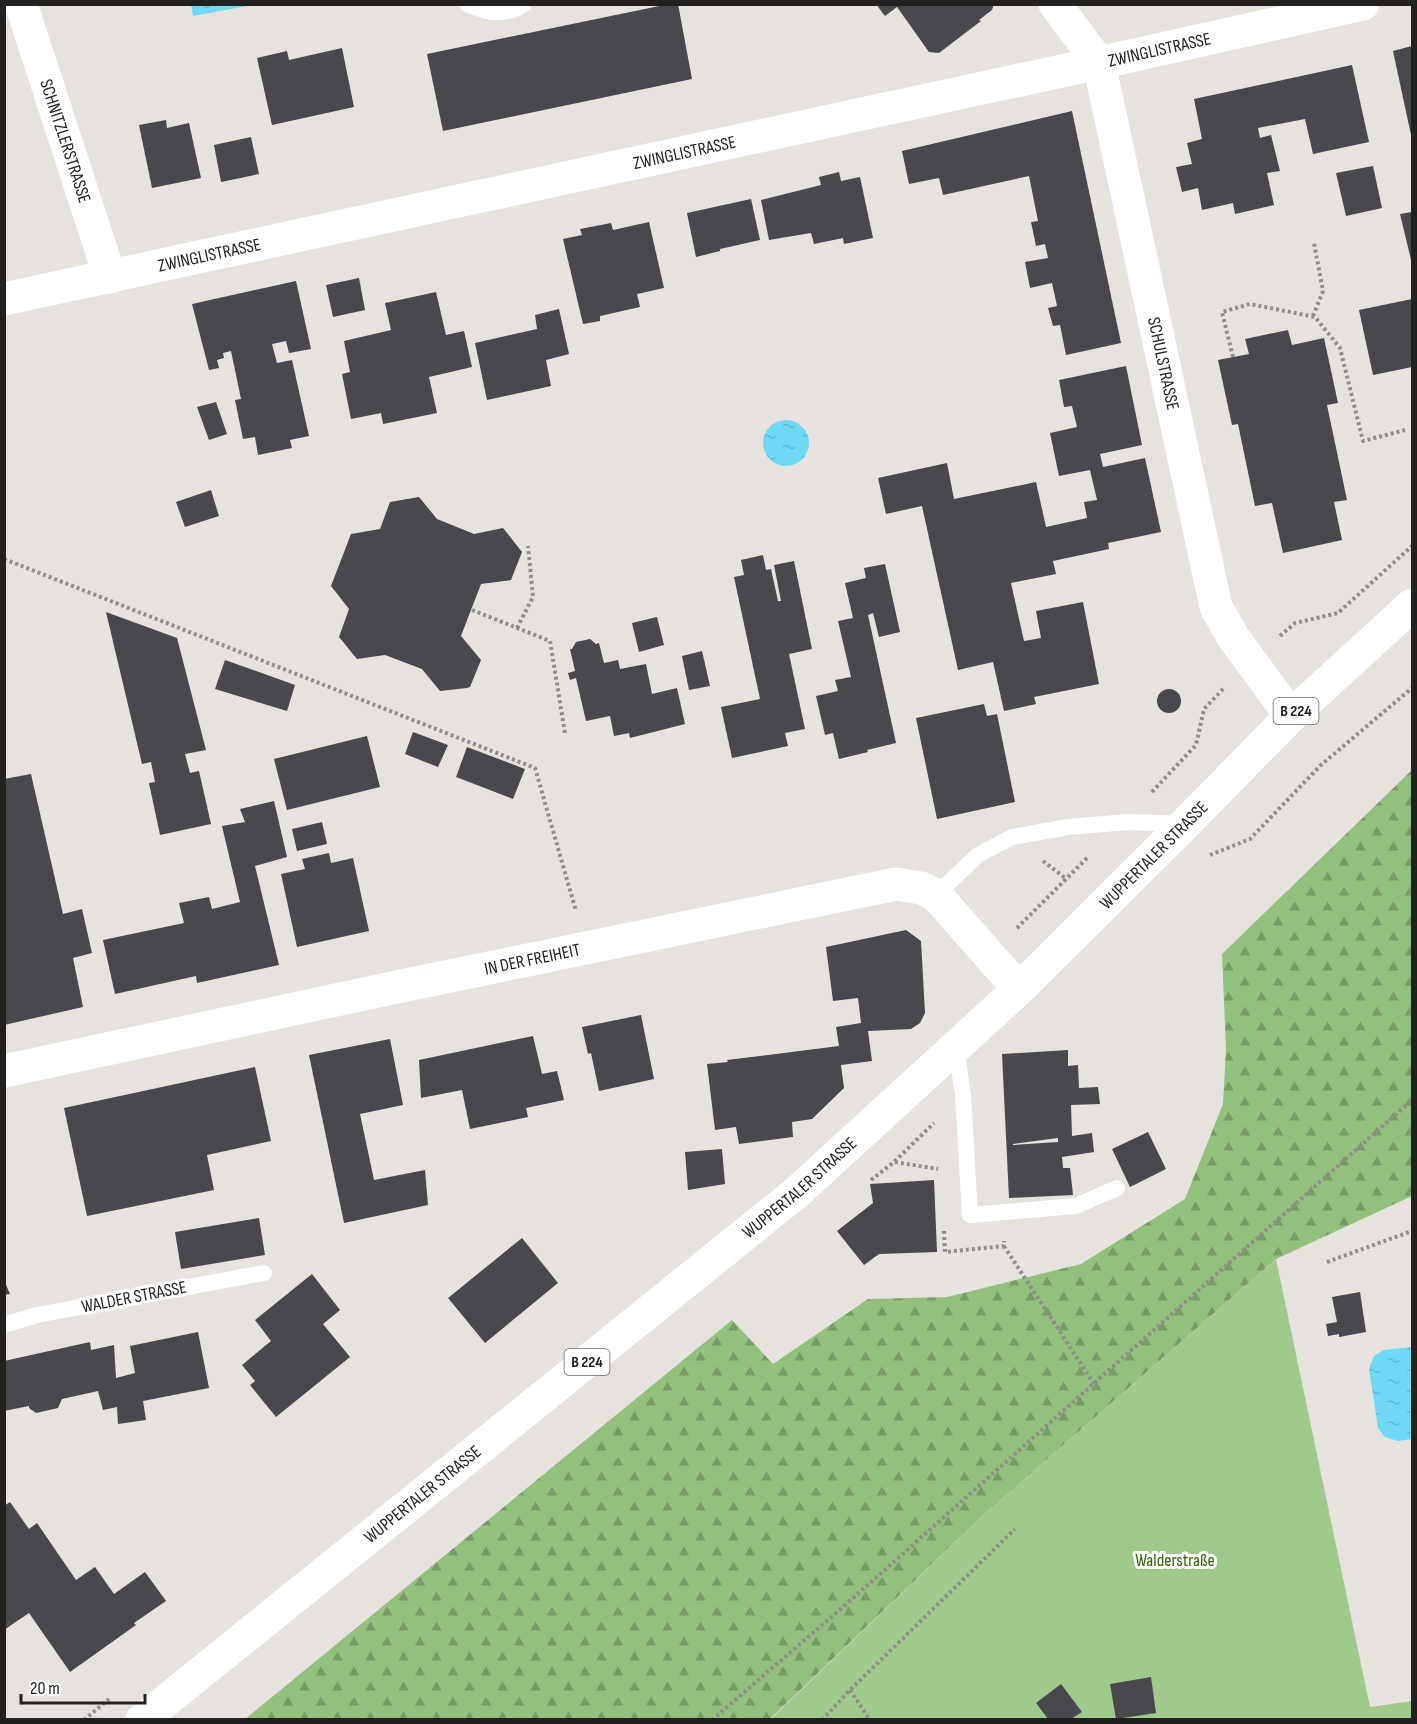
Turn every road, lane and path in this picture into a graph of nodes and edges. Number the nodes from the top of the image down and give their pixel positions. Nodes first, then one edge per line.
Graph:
1 (21, 4) edge
2 (467, 4) edge
3 (524, 4) edge
4 (1055, 4) edge
5 (1363, 4) edge
6 (1099, 63) junction
7 (1314, 243) dead end
8 (110, 277) junction
9 (4, 299) edge
10 (1313, 316) junction
11 (1233, 357) dead end
12 (1405, 430) dead end
13 (528, 546) dead end
14 (4, 559) edge
15 (1413, 604) edge
16 (472, 610) dead end
17 (517, 628) junction
18 (1413, 688) edge
19 (1291, 716) junction
20 (566, 733) dead end
21 (1155, 788) dead end
22 (1127, 822) junction
23 (1185, 824) junction
24 (936, 895) junction
25 (587, 947) junction
26 (990, 956) junction
27 (1019, 989) junction
28 (956, 1045) junction
29 (4, 1071) edge
30 (1413, 1100) edge
31 (1117, 1188) dead end
32 (1413, 1231) edge
33 (1004, 1246) dead end
34 (1327, 1263) dead end
35 (264, 1273) dead end
36 (4, 1325) edge
37 (1094, 1384) junction
38 (1015, 1529) dead end
39 (850, 1690) junction
40 (112, 1697) dead end
41 (84, 1719) edge
42 (142, 1719) edge
43 (712, 1719) edge
44 (822, 1719) edge
45 (870, 1719) edge

1 - 8 street, SCHNITZLERSTRASSE
2 - 3 lane
4 - 6 street, SCHULSTRASSE
5 - 6 street, ZWINGLISTRASSE
6 - 8 street, ZWINGLISTRASSE
6 - 19 street, SCHULSTRASSE
7 - 10 path
8 - 9 street, ZWINGLISTRASSE
10 - 11 path
10 - 12 path
13 - 17 path
14 - 25 path
15 - 19 street, WUPPERTALER STRASSE / B 224
16 - 17 path
17 - 20 path
18 - 23 path
19 - 23 street, WUPPERTALER STRASSE / B 224
21 - 23 path
22 - 23 lane
22 - 24 lane
22 - 26 path
23 - 27 street, WUPPERTALER STRASSE / B 224
24 - 25 street, IN DER FREIHEIT
24 - 26 street
25 - 29 street, IN DER FREIHEIT
26 - 27 street
27 - 28 street, WUPPERTALER STRASSE / B 224
28 - 31 lane
28 - 42 street, WUPPERTALER STRASSE / B 224
30 - 37 path
32 - 34 path
33 - 37 path
35 - 36 lane, WALDER STRASSE
37 - 43 path
38 - 39 path
39 - 44 path
39 - 45 path
40 - 41 path

